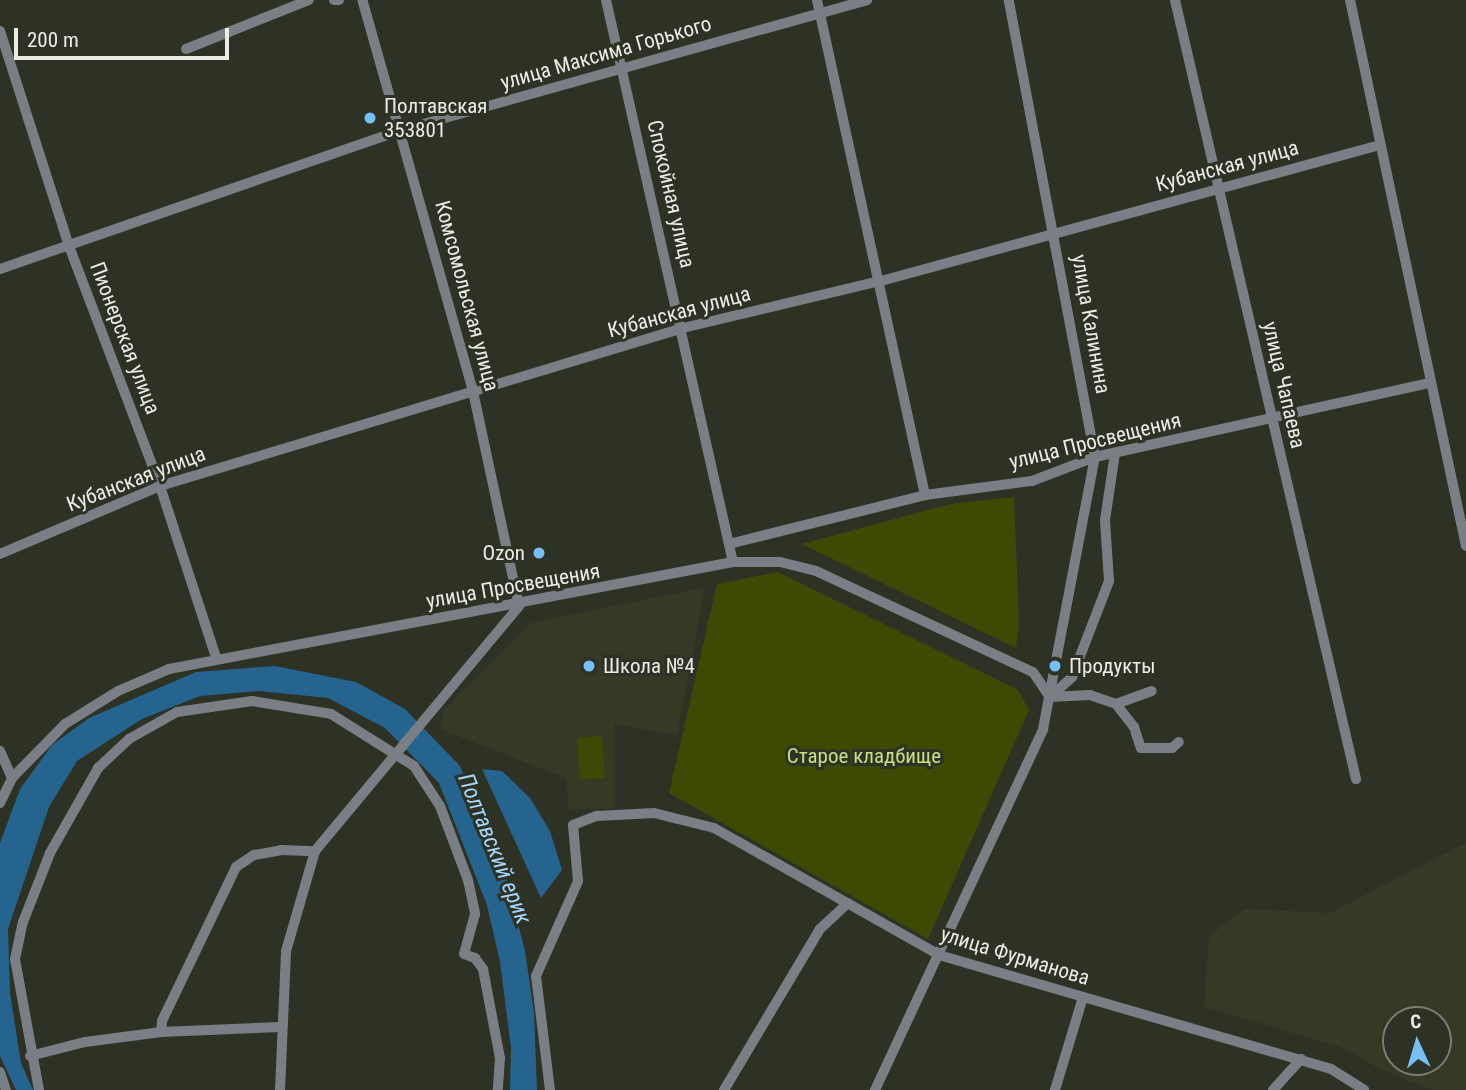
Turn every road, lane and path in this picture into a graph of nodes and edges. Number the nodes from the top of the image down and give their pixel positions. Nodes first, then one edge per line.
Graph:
1 (309, 0) edge
2 (362, 0) edge
3 (606, 0) edge
4 (817, 0) edge
5 (867, 0) edge
6 (1009, 0) edge
7 (1175, 0) edge
8 (1350, 0) edge
9 (820, 13) junction
10 (0, 32) edge
11 (186, 49) dead end
12 (621, 69) junction
13 (402, 130) junction
14 (1380, 145) junction
15 (1219, 188) junction
16 (1055, 232) junction
17 (69, 246) junction
18 (0, 269) edge
19 (881, 281) junction
20 (683, 328) junction
21 (1430, 383) junction
22 (473, 391) junction
23 (1272, 418) junction
24 (1115, 453) junction
25 (1095, 457) junction
26 (160, 486) junction
27 (925, 495) junction
28 (729, 544) junction
29 (1466, 546) edge
30 (0, 554) edge
31 (733, 562) junction
32 (519, 606) junction
33 (216, 657) junction
34 (1152, 691) dead end
35 (1050, 697) junction
36 (1116, 704) junction
37 (1179, 741) dead end
38 (0, 751) edge
39 (396, 751) junction
40 (12, 778) junction
41 (1356, 779) dead end
42 (0, 803) edge
43 (315, 851) junction
44 (848, 903) junction
45 (939, 955) junction
46 (1083, 997) junction
47 (282, 1027) junction
48 (161, 1032) junction
49 (30, 1056) junction
50 (1301, 1059) junction
51 (0, 1072) edge
52 (6, 1090) edge
53 (39, 1090) edge
54 (280, 1090) edge
55 (498, 1090) edge
56 (550, 1090) edge
57 (724, 1090) edge
58 (875, 1090) edge
59 (1055, 1090) edge
60 (1273, 1090) edge
61 (1364, 1090) edge

1 - 11 street
2 - 13 street, Комсомольская улица
3 - 12 street, Спокойная улица
4 - 9 street
5 - 9 street, улица Максима Горького
6 - 16 street, улица Калинина
7 - 15 street, улица Чапаева
8 - 14 street
9 - 12 street, улица Максима Горького
9 - 19 street
10 - 17 street, Пионерская улица
12 - 13 street, улица Максима Горького
12 - 20 street, Спокойная улица
13 - 17 street, улица Максима Горького
13 - 22 street, Комсомольская улица
14 - 15 street, Кубанская улица
14 - 21 street
15 - 16 street, Кубанская улица
15 - 23 street, улица Чапаева
16 - 19 street, Кубанская улица
16 - 25 street, улица Калинина
17 - 18 street, улица Максима Горького
17 - 26 street, Пионерская улица
19 - 20 street, Кубанская улица
19 - 27 street
20 - 22 street, Кубанская улица
20 - 28 street, Спокойная улица
21 - 23 street, улица Просвещения
21 - 29 street
22 - 26 street, Кубанская улица
22 - 32 street, Комсомольская улица
23 - 24 street, улица Просвещения
23 - 41 street, улица Чапаева
24 - 25 street, улица Просвещения
24 - 35 street
25 - 27 street, улица Просвещения
25 - 35 street, улица Калинина
26 - 30 street, Кубанская улица
26 - 33 street, Пионерская улица
27 - 28 street, улица Просвещения
28 - 31 street, Спокойная улица
31 - 32 street, улица Просвещения
31 - 35 street, улица Просвещения
32 - 33 street, улица Просвещения
32 - 39 street
33 - 40 street, улица Просвещения
34 - 36 street
35 - 36 street
35 - 45 street, улица Калинина
36 - 37 street
38 - 40 street
39 - 43 street
39 - 49 street
39 - 55 street
40 - 42 street, улица Просвещения
43 - 47 street
43 - 48 street
44 - 45 street, улица Фурманова
44 - 56 street, улица Фурманова
44 - 57 street
45 - 46 street, улица Фурманова
45 - 58 street, улица Калинина
46 - 50 street, улица Фурманова
46 - 59 street
47 - 48 street
47 - 54 street
48 - 49 street
49 - 53 street
50 - 60 street
50 - 61 street, улица Фурманова
51 - 52 street

